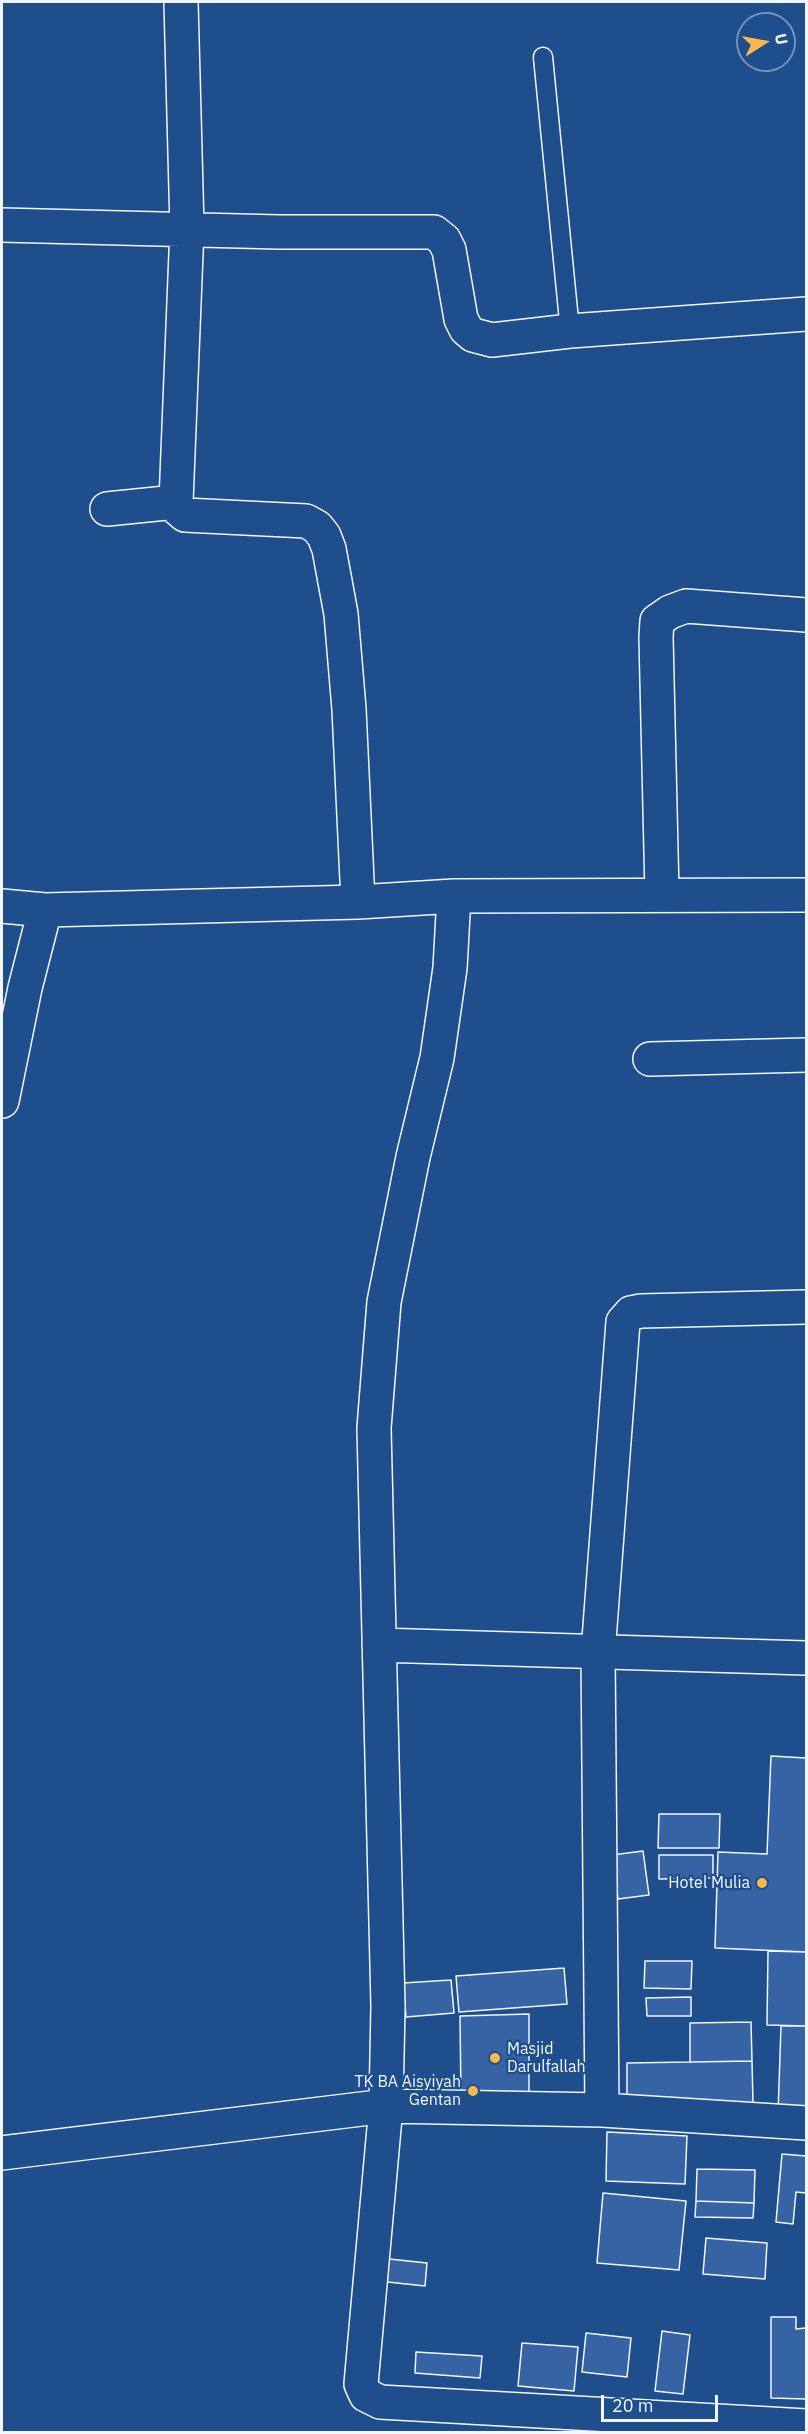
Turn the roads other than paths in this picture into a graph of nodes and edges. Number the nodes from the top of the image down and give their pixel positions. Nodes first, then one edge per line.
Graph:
1 (181, 2) edge
2 (543, 57) dead end
3 (2, 225) edge
4 (188, 228) junction
5 (807, 314) edge
6 (570, 331) junction
7 (176, 502) junction
8 (107, 509) dead end
9 (807, 615) edge
10 (662, 894) junction
11 (807, 895) edge
12 (454, 896) junction
13 (358, 902) junction
14 (2, 906) edge
15 (45, 910) junction
16 (807, 1055) edge
17 (650, 1059) dead end
18 (2, 1101) edge
19 (807, 1307) edge
20 (380, 1645) junction
21 (598, 1653) junction
22 (807, 1658) edge
23 (386, 2106) junction
24 (602, 2110) junction
25 (807, 2124) edge
26 (2, 2153) edge
27 (807, 2426) edge

1 - 4 street
2 - 6 lane
3 - 4 street
4 - 6 street
4 - 7 street
5 - 6 street
7 - 8 street
7 - 13 street
9 - 10 street
10 - 11 street
10 - 12 street
12 - 13 street
12 - 20 street
13 - 15 street
14 - 15 street
15 - 18 street
16 - 17 street
19 - 21 street
20 - 21 street
20 - 23 street
21 - 22 street
21 - 24 street
23 - 24 street
23 - 26 street
23 - 27 street
24 - 25 street

